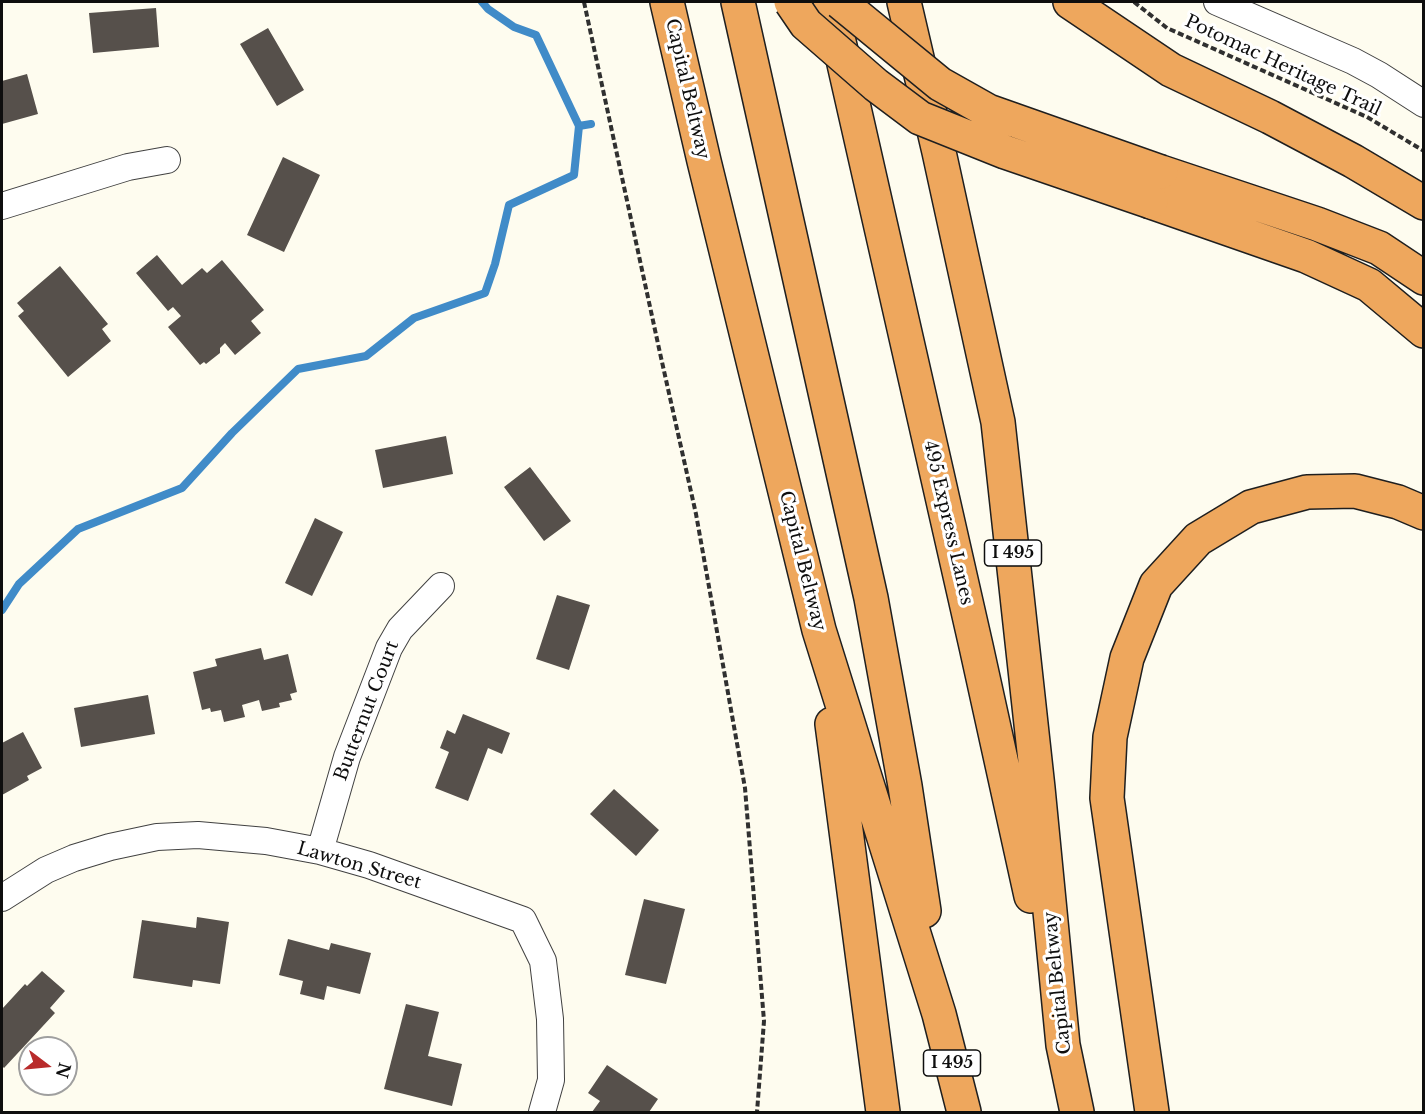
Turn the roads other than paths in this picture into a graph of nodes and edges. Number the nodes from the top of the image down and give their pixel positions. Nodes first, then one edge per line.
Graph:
1 (667, 2) edge
2 (738, 2) edge
3 (792, 2) edge
4 (830, 2) edge
5 (840, 2) edge
6 (904, 2) edge
7 (1070, 2) edge
8 (1217, 2) edge
9 (1424, 104) edge
10 (167, 160) dead end
11 (1156, 187) junction
12 (1424, 203) edge
13 (2, 206) edge
14 (1424, 278) edge
15 (1424, 331) edge
16 (1424, 513) edge
17 (441, 586) dead end
18 (819, 630) junction
19 (320, 851) junction
20 (2, 898) edge
21 (939, 1014) junction
22 (1063, 1045) junction
23 (542, 1113) edge
24 (883, 1113) edge
25 (964, 1113) edge
26 (1077, 1113) edge
27 (1152, 1113) edge

1 - 18 highway, Capital Beltway / I 495
2 - 21 highway
3 - 11 highway, bridge
4 - 22 highway, 495 Express Lanes
5 - 11 highway, bridge
6 - 22 highway, Capital Beltway / I 495
7 - 12 highway
8 - 9 street
10 - 13 street
11 - 14 highway
11 - 15 highway
16 - 27 highway
17 - 19 street, Butternut Court
18 - 21 highway, Capital Beltway / I 495
18 - 24 highway
19 - 20 street, Lawton Street
19 - 23 street, Lawton Street
21 - 25 highway, Capital Beltway / I 495
22 - 26 highway, Capital Beltway / I 495

